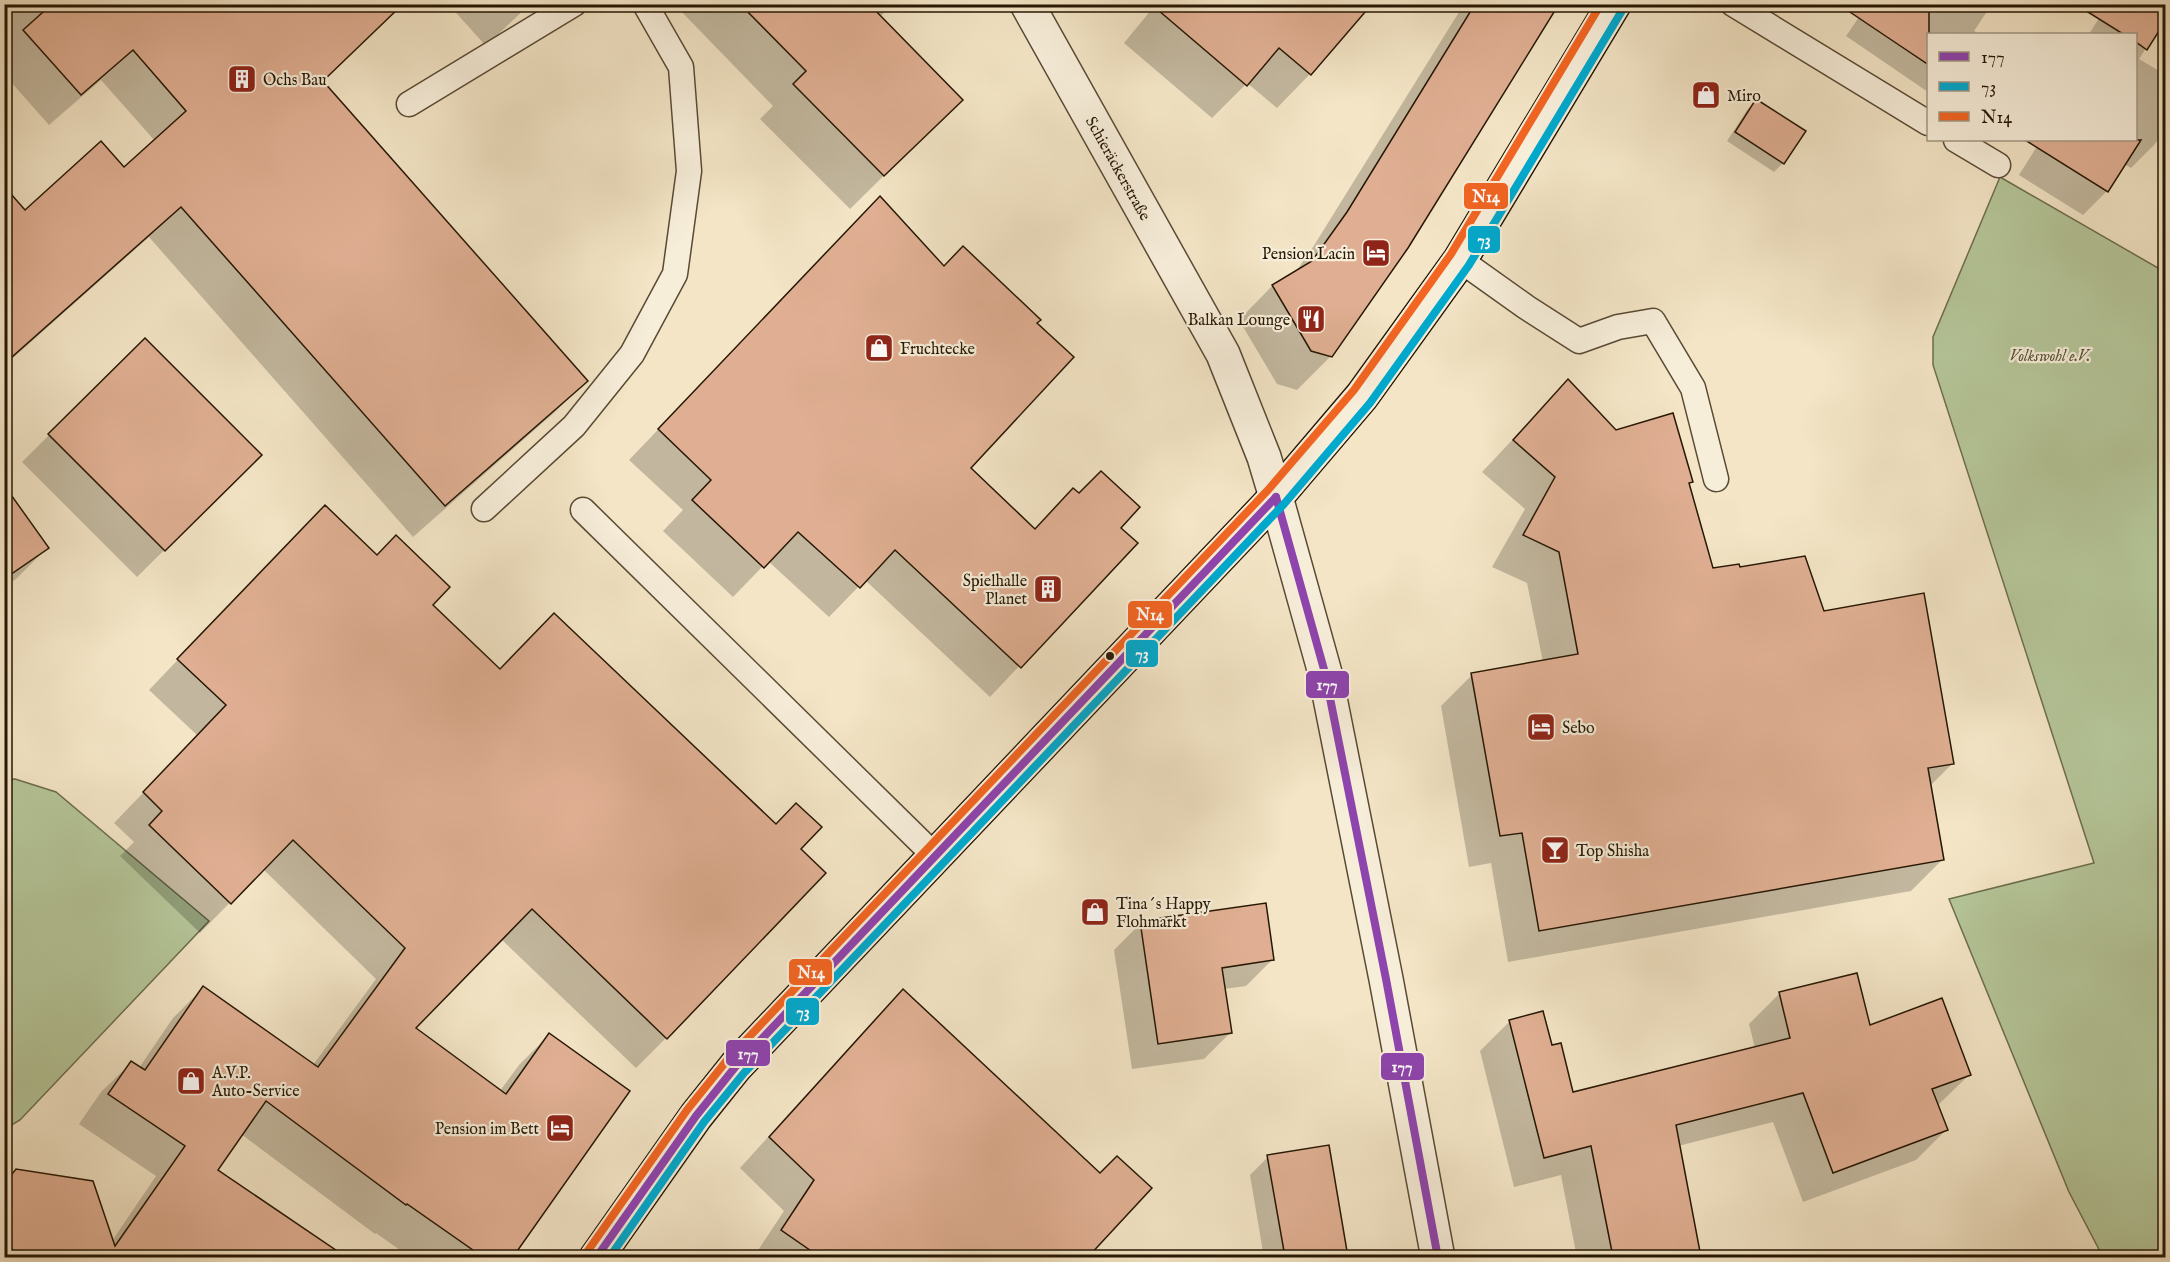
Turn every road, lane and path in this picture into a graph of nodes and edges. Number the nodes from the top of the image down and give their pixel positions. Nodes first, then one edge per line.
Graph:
1 (574, 4) edge
2 (645, 4) edge
3 (1027, 4) edge
4 (1614, 4) edge
5 (1733, 4) edge
6 (409, 104) dead end
7 (1927, 122) edge
8 (1958, 141) edge
9 (1998, 165) dead end
10 (1460, 260) junction
11 (1716, 479) dead end
12 (1276, 497) junction
13 (484, 509) dead end
14 (583, 510) dead end
15 (935, 856) junction
16 (596, 1257) edge
17 (1438, 1257) edge

1 - 6 lane
2 - 13 lane
3 - 12 main road, Schieräckerstraße
4 - 10 main road
5 - 7 lane
8 - 9 lane
10 - 11 lane
10 - 12 main road
12 - 15 main road
12 - 17 main road, Schieräckerstraße
14 - 15 lane
15 - 16 main road

